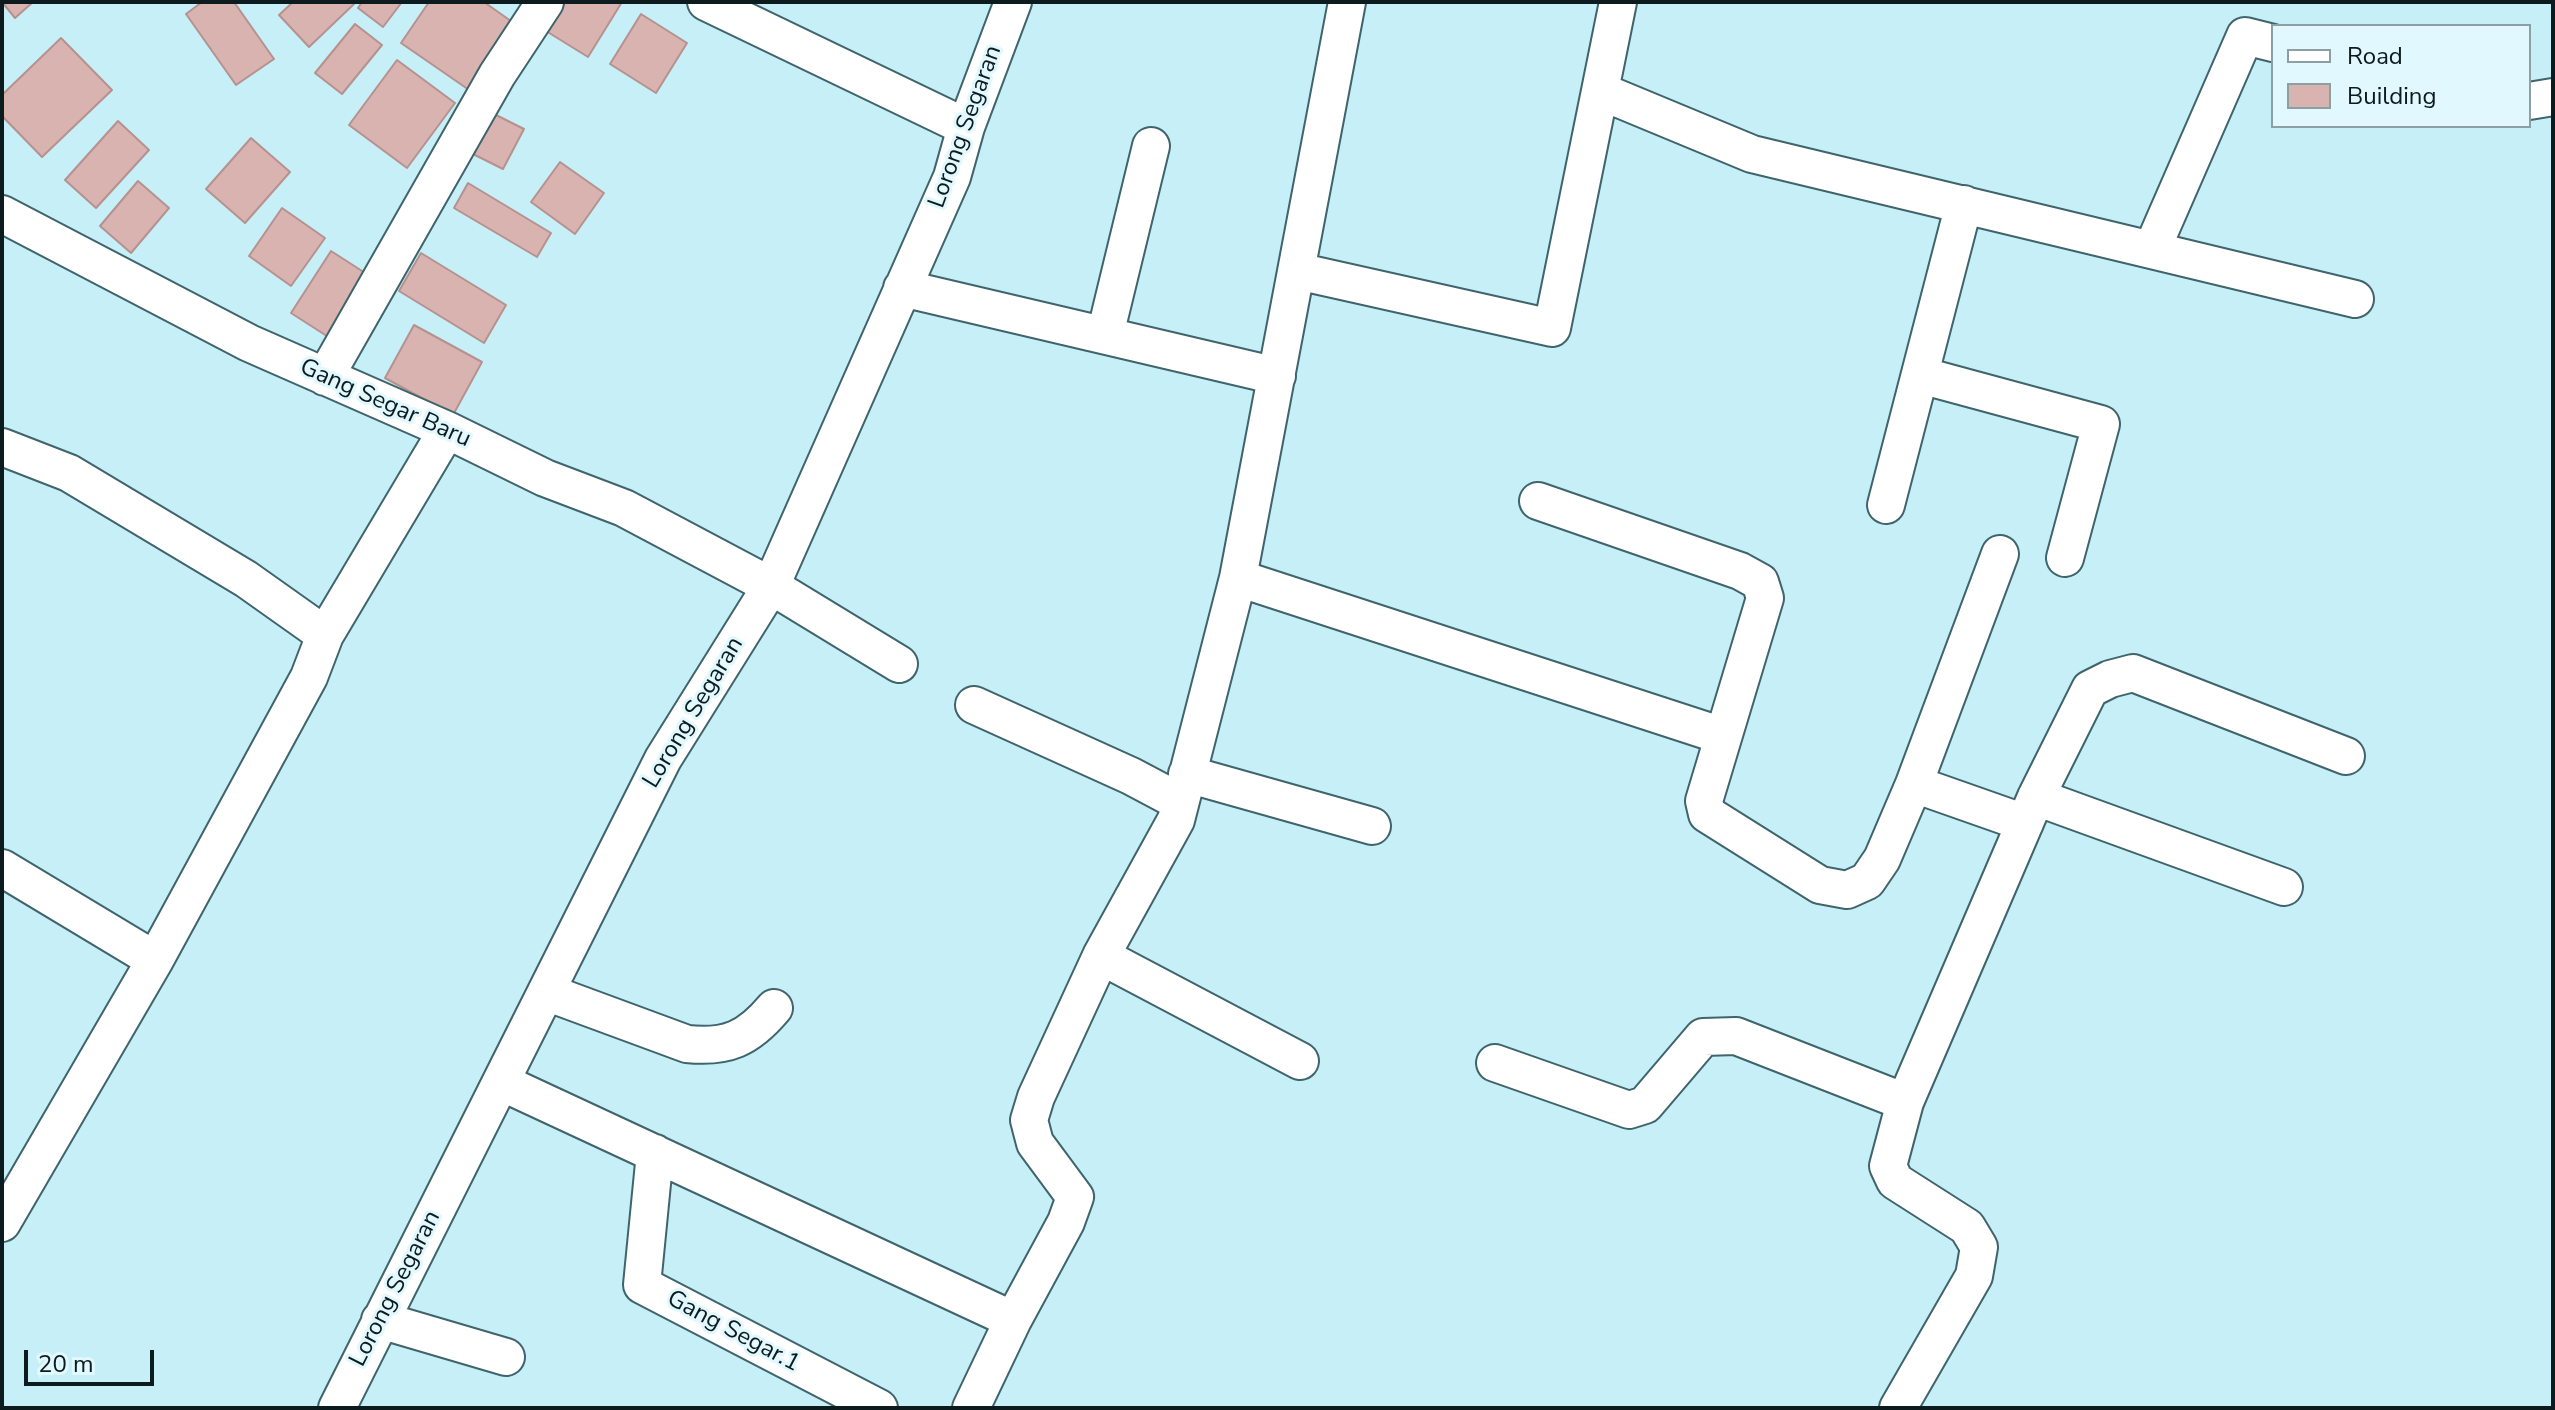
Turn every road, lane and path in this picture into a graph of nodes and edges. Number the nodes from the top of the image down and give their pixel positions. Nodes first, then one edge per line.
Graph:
1 (545, 2) edge
2 (706, 2) edge
3 (1013, 2) edge
4 (1347, 2) edge
5 (1618, 2) edge
6 (2271, 42) edge
7 (1600, 91) junction
8 (2553, 97) edge
9 (2531, 101) edge
10 (966, 127) junction
11 (1151, 146) dead end
12 (1964, 204) junction
13 (2, 214) edge
14 (2152, 249) junction
15 (1297, 271) junction
16 (902, 288) junction
17 (2355, 299) dead end
18 (1105, 335) junction
19 (1920, 375) junction
20 (1277, 376) junction
21 (325, 377) junction
22 (447, 430) junction
23 (2, 447) edge
24 (1538, 501) dead end
25 (1886, 505) dead end
26 (2000, 554) dead end
27 (2065, 558) dead end
28 (1238, 578) junction
29 (771, 586) junction
30 (325, 635) junction
31 (899, 664) dead end
32 (974, 705) dead end
33 (1723, 736) junction
34 (2346, 756) dead end
35 (1914, 784) junction
36 (1184, 788) junction
37 (2031, 810) junction
38 (1372, 826) dead end
39 (2, 868) edge
40 (2284, 887) dead end
41 (1101, 956) junction
42 (155, 960) junction
43 (546, 992) junction
44 (774, 1008) dead end
45 (1300, 1061) dead end
46 (1495, 1063) dead end
47 (501, 1082) junction
48 (1905, 1102) junction
49 (655, 1153) junction
50 (2, 1223) edge
51 (380, 1320) junction
52 (1013, 1320) junction
53 (506, 1357) dead end
54 (337, 1408) edge
55 (879, 1408) edge
56 (971, 1408) edge
57 (1898, 1408) edge

1 - 21 street
2 - 10 street
3 - 10 street, Lorong Segaran
4 - 15 street
5 - 7 street
6 - 14 street
7 - 12 street
7 - 15 street
8 - 9 street
10 - 16 street, Lorong Segaran
11 - 18 street
12 - 14 street
12 - 19 street
13 - 21 street, Gang Segar Baru
14 - 17 street
15 - 20 street
16 - 18 street
16 - 29 street, Lorong Segaran
18 - 20 street
19 - 25 street
19 - 27 street
20 - 28 street
21 - 22 street, Gang Segar Baru
22 - 29 street, Gang Segar Baru
22 - 30 street
23 - 30 street
24 - 33 street
26 - 35 street
28 - 33 street
28 - 36 street
29 - 31 street, Gang Segar Baru
29 - 43 street, Lorong Segaran
30 - 42 street
32 - 36 street
33 - 35 street
34 - 37 street
35 - 37 street
36 - 38 street
36 - 41 street
37 - 40 street
37 - 48 street
39 - 42 street
41 - 45 street
41 - 52 street
42 - 50 street
43 - 44 street
43 - 47 street, Lorong Segaran
46 - 48 street
47 - 49 street
47 - 51 street, Lorong Segaran
48 - 57 street
49 - 52 street
49 - 55 street, Gang Segar.1
51 - 53 street
51 - 54 street, Lorong Segaran
52 - 56 street

